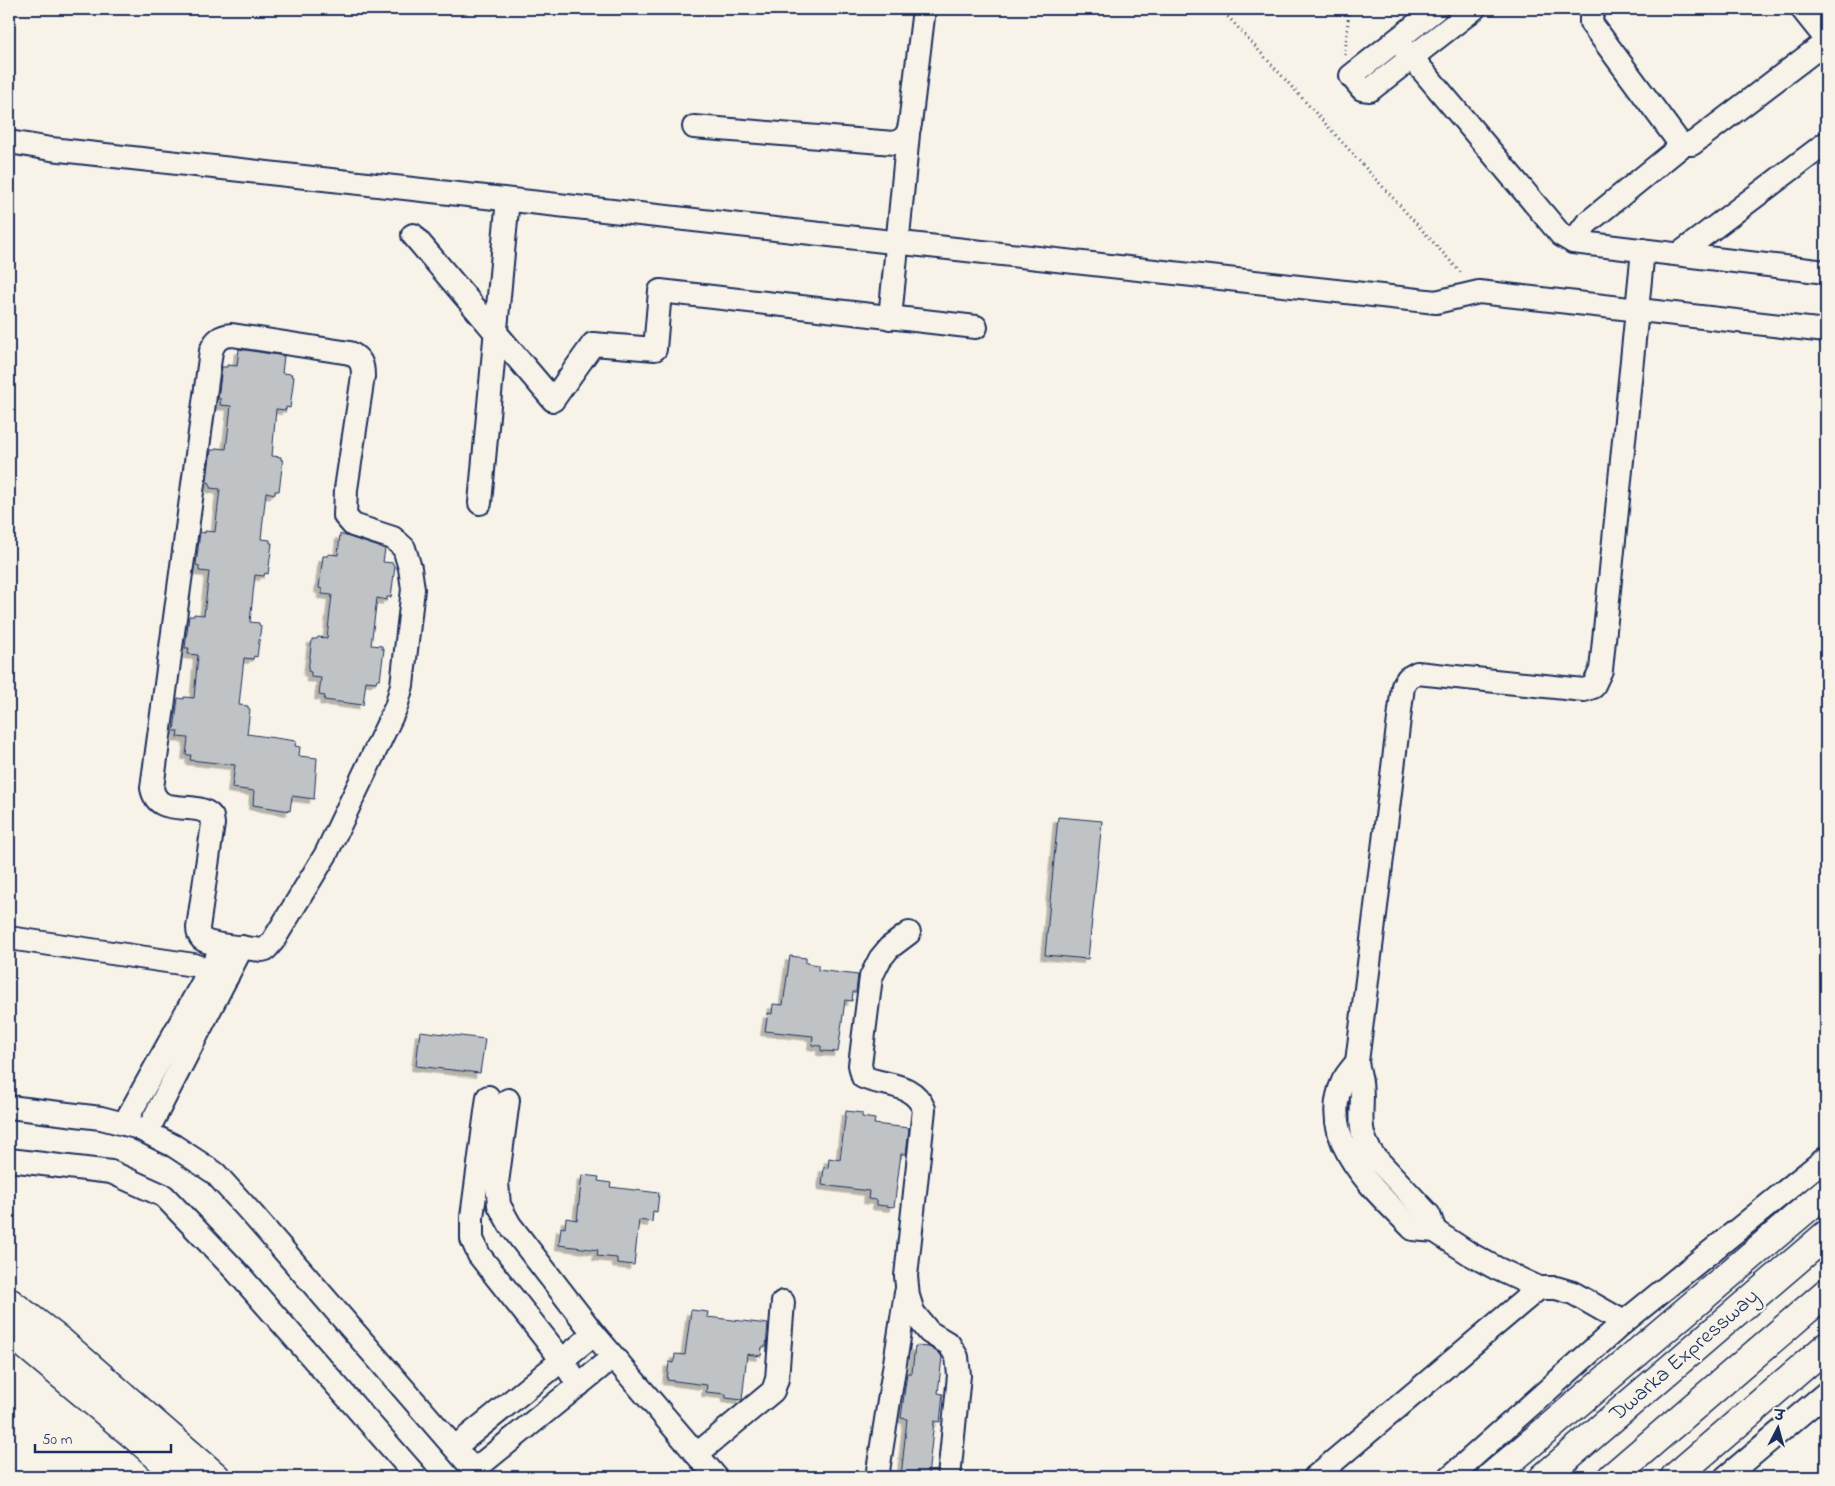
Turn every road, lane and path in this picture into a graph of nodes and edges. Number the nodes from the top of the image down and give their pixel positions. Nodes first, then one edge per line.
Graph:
1 (924, 9) edge
2 (1221, 9) edge
3 (1349, 9) edge
4 (1436, 9) edge
5 (1474, 9) edge
6 (1594, 9) edge
7 (1802, 9) edge
8 (1397, 40) junction
9 (1826, 41) edge
10 (1412, 57) junction
11 (1351, 76) junction
12 (694, 127) dead end
13 (908, 134) junction
14 (9, 142) edge
15 (1826, 143) edge
16 (1684, 144) junction
17 (506, 209) dead end
18 (413, 235) dead end
19 (898, 242) junction
20 (1573, 242) junction
21 (1644, 250) junction
22 (1679, 254) junction
23 (1826, 272) edge
24 (1479, 292) junction
25 (1638, 310) junction
26 (890, 318) junction
27 (976, 327) dead end
28 (1826, 331) edge
29 (495, 332) junction
30 (480, 503) dead end
31 (909, 933) dead end
32 (9, 938) edge
33 (233, 946) junction
34 (219, 974) junction
35 (9, 1107) edge
36 (124, 1124) junction
37 (148, 1132) junction
38 (1826, 1158) edge
39 (9, 1160) edge
40 (1826, 1192) edge
41 (1826, 1235) edge
42 (1539, 1288) junction
43 (907, 1290) junction
44 (1826, 1293) edge
45 (9, 1302) edge
46 (783, 1302) dead end
47 (1624, 1322) junction
48 (9, 1331) edge
49 (594, 1334) junction
50 (1826, 1347) edge
51 (613, 1357) junction
52 (562, 1360) junction
53 (579, 1385) junction
54 (1826, 1393) edge
55 (455, 1447) junction
56 (697, 1454) junction
57 (477, 1473) edge
58 (179, 1477) edge
59 (216, 1477) edge
60 (417, 1477) edge
61 (716, 1477) edge
62 (876, 1477) edge
63 (949, 1477) edge
64 (1315, 1477) edge
65 (1450, 1477) edge
66 (1491, 1477) edge
67 (1544, 1477) edge
68 (1612, 1477) edge
69 (1675, 1477) edge
70 (1726, 1477) edge

1 - 13 street
2 - 24 path
3 - 11 path
4 - 8 street
5 - 10 street
6 - 16 street
7 - 9 street
8 - 10 street
8 - 11 street
9 - 16 street
10 - 11 street
10 - 20 street
12 - 13 street
13 - 19 street
14 - 19 street
15 - 22 street
16 - 20 street
17 - 29 street
18 - 29 street
19 - 24 street
19 - 26 street
20 - 21 street
21 - 22 street
21 - 25 street
22 - 23 street
24 - 25 street
25 - 28 street
25 - 42 street
26 - 27 street
26 - 29 street
29 - 30 street
31 - 43 street
32 - 34 street
33 - 33 street
33 - 34 street
34 - 36 street
34 - 37 street
35 - 36 street
36 - 37 street
37 - 55 street
38 - 47 street
39 - 60 street
40 - 66 main road
41 - 67 main road, Dwarka Expressway
42 - 47 street
42 - 64 street
43 - 62 street
43 - 63 street
44 - 68 main road, Dwarka Expressway
45 - 59 main road
46 - 56 street
47 - 65 street
48 - 58 main road
49 - 51 street
49 - 52 street
49 - 52 street
50 - 69 main road
51 - 53 street
51 - 56 street
52 - 53 street
52 - 55 street
53 - 57 street
54 - 70 street
55 - 57 street
56 - 61 street

